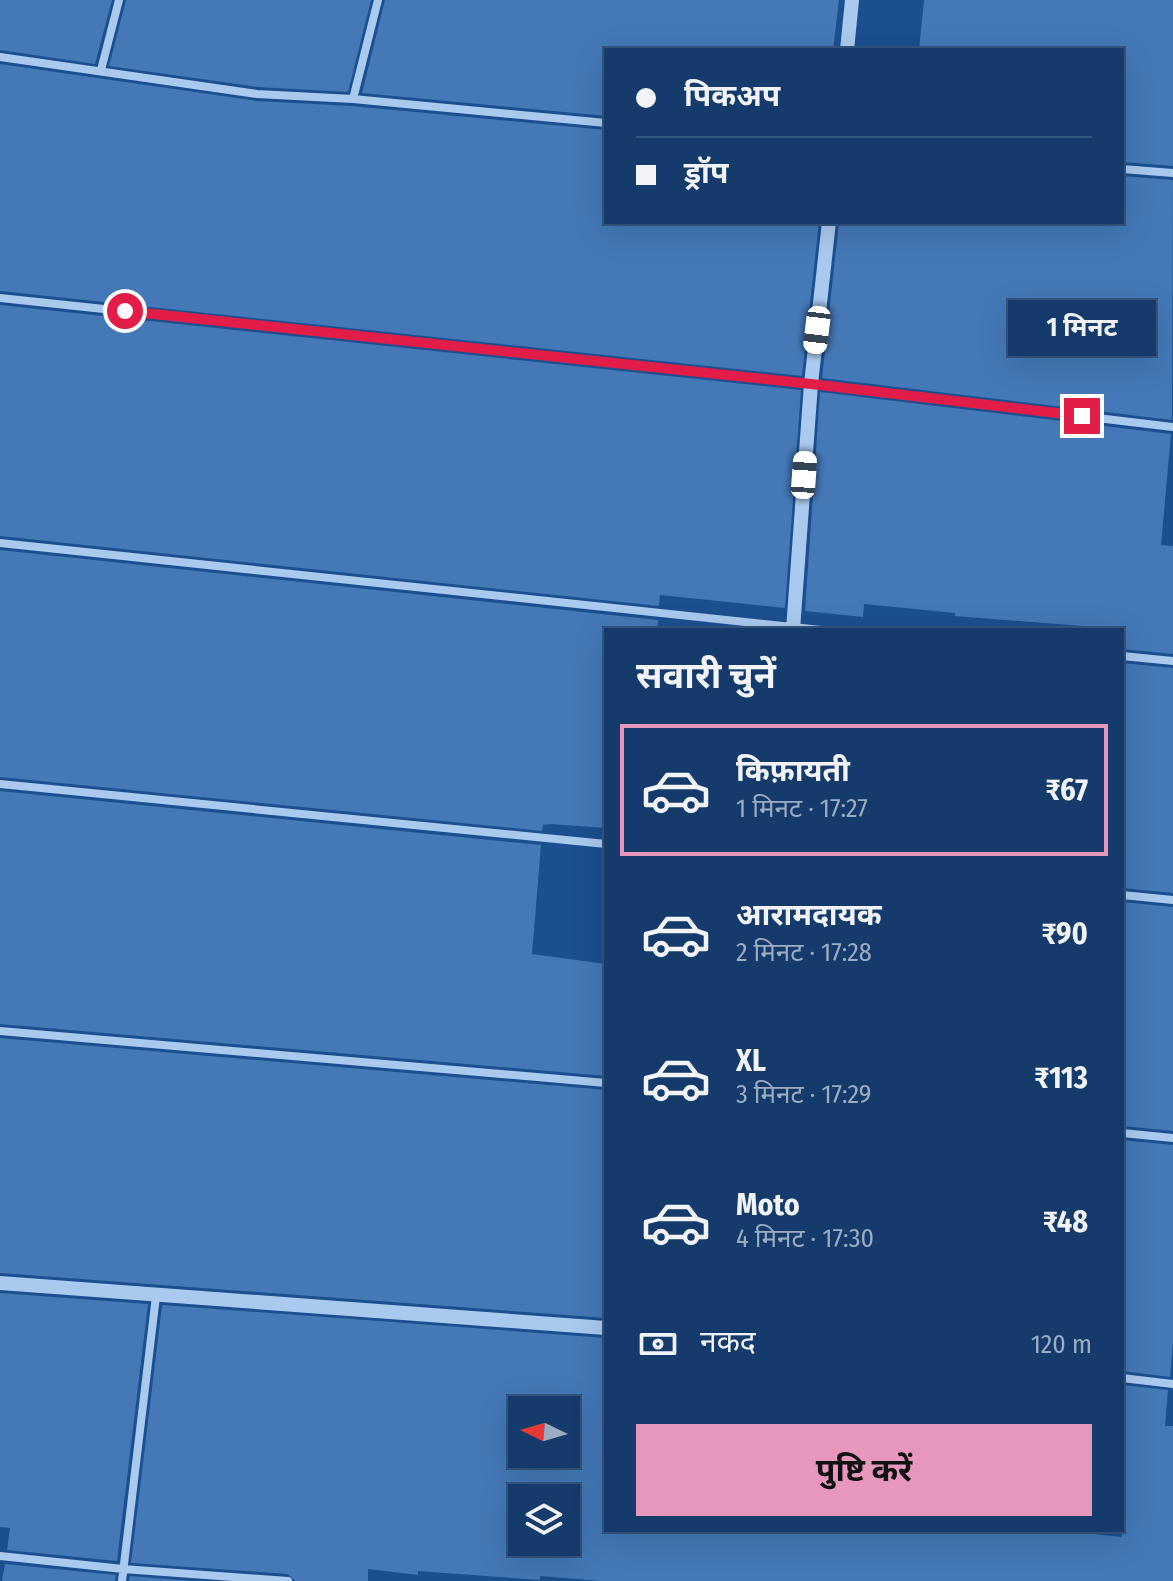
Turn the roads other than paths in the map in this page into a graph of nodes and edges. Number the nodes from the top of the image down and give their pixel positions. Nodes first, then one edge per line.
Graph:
1 (119, 0) edge
2 (378, 0) edge
3 (852, 0) edge
4 (847, 48) edge
5 (0, 57) edge
6 (101, 70) junction
7 (353, 99) junction
8 (604, 123) edge
9 (1124, 169) edge
10 (1173, 173) edge
11 (829, 224) edge
12 (0, 298) edge
13 (811, 384) junction
14 (1173, 427) edge
15 (0, 543) edge
16 (785, 628) edge
17 (794, 628) edge
18 (1124, 656) edge
19 (1173, 661) edge
20 (0, 784) edge
21 (604, 844) edge
22 (1124, 895) edge
23 (1173, 900) edge
24 (0, 1031) edge
25 (604, 1083) edge
26 (1124, 1133) edge
27 (1173, 1138) edge
28 (0, 1283) edge
29 (156, 1296) junction
30 (604, 1328) edge
31 (1124, 1378) edge
32 (1173, 1384) edge
33 (0, 1556) edge
34 (123, 1569) junction
35 (122, 1581) edge
36 (288, 1581) edge

1 - 6 street
2 - 7 street
3 - 4 street
5 - 6 street
6 - 7 street
7 - 8 street
9 - 10 street
11 - 13 street
12 - 13 street
13 - 14 street
13 - 17 street
15 - 16 street
18 - 19 street
20 - 21 street
22 - 23 street
24 - 25 street
26 - 27 street
28 - 29 street
29 - 30 street
29 - 34 street
31 - 32 street
33 - 34 street
34 - 35 street
34 - 36 street

